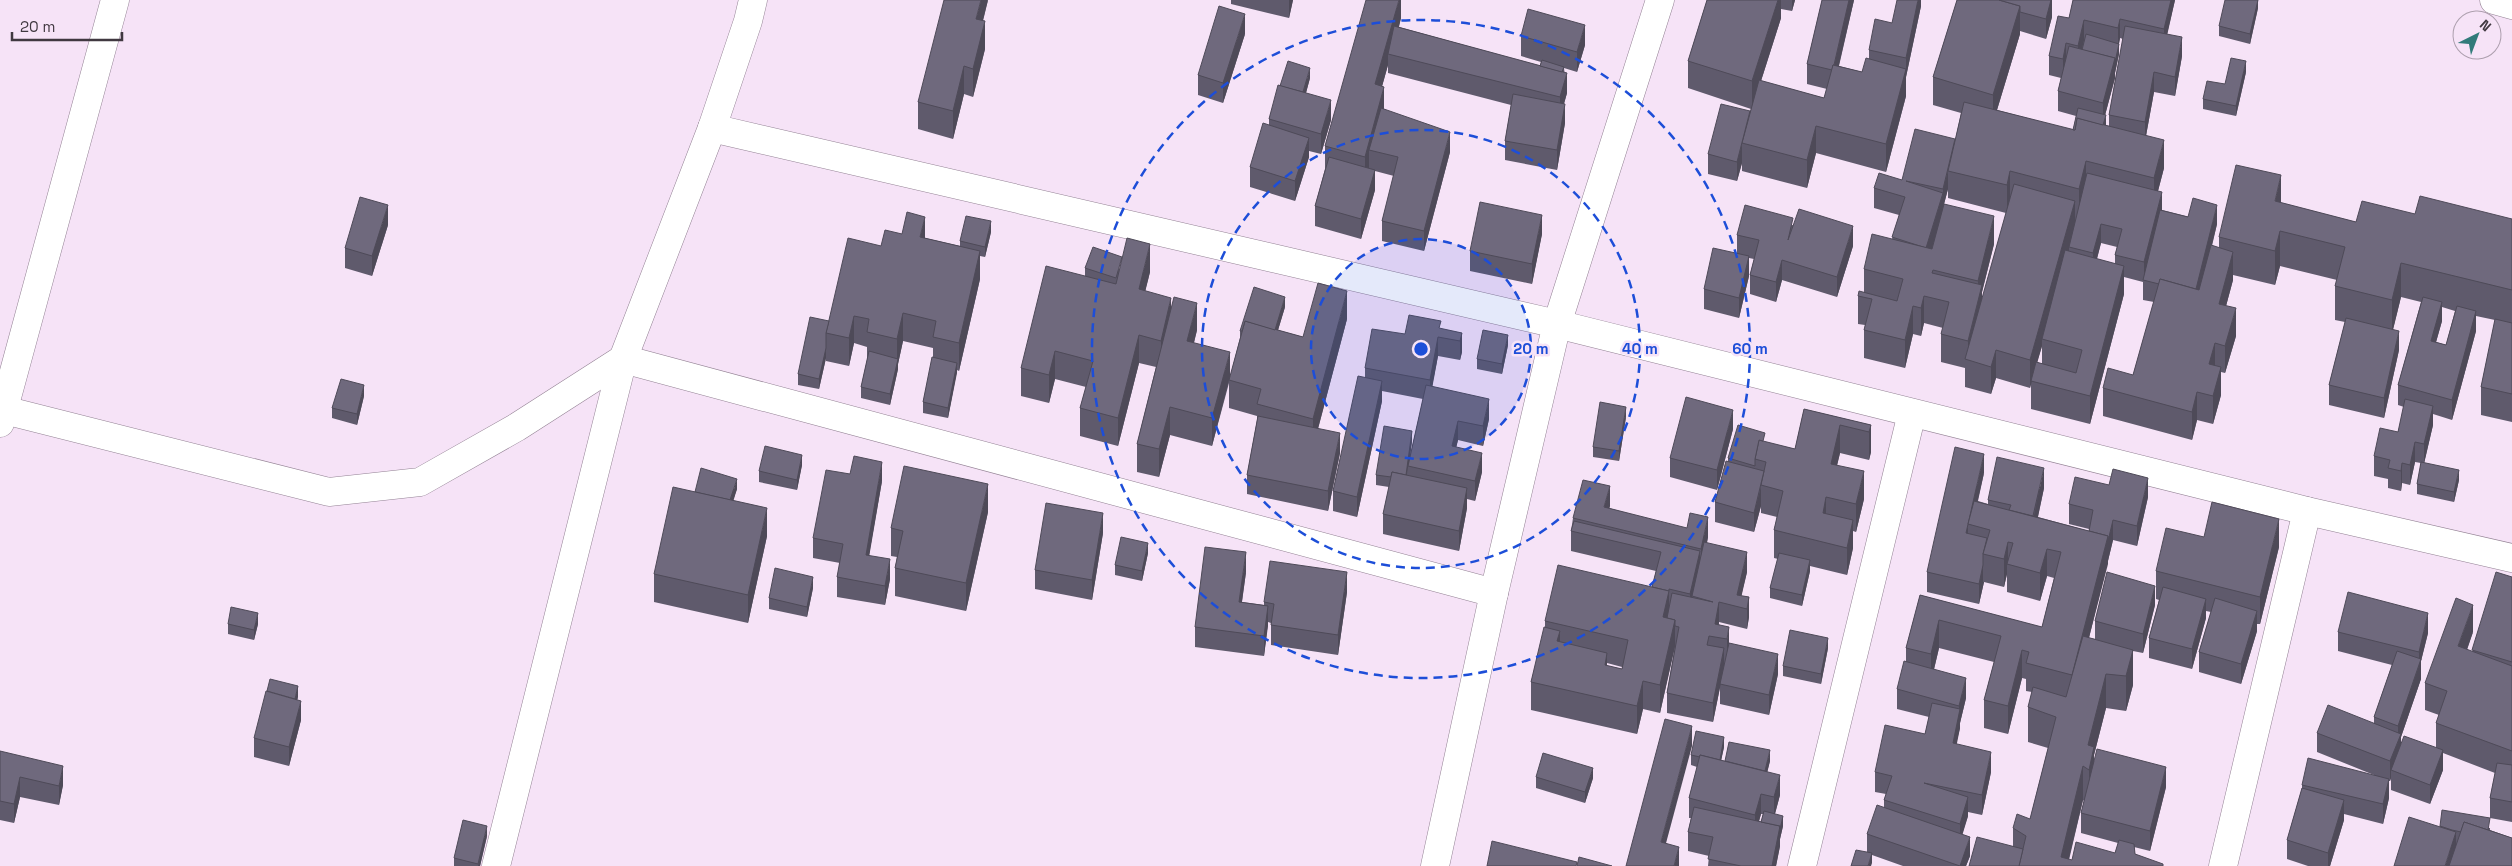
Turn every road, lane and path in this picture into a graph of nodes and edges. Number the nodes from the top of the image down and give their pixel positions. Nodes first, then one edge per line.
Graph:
1 (115, 0) edge
2 (753, 0) edge
3 (1660, 0) edge
4 (2494, 0) edge
5 (2512, 5) edge
6 (712, 128) junction
7 (1557, 324) junction
8 (624, 359) junction
9 (1912, 413) junction
10 (2, 417) edge
11 (2307, 511) junction
12 (2512, 558) edge
13 (1494, 593) junction
14 (496, 866) edge
15 (1435, 866) edge
16 (1802, 866) edge
17 (2223, 866) edge

1 - 10 street
2 - 6 street
3 - 7 street
4 - 5 street
6 - 7 street
6 - 8 street
7 - 9 street
7 - 13 street
8 - 10 street
8 - 13 street
8 - 14 street
9 - 11 street
9 - 16 street
11 - 12 street
11 - 17 street
13 - 15 street

